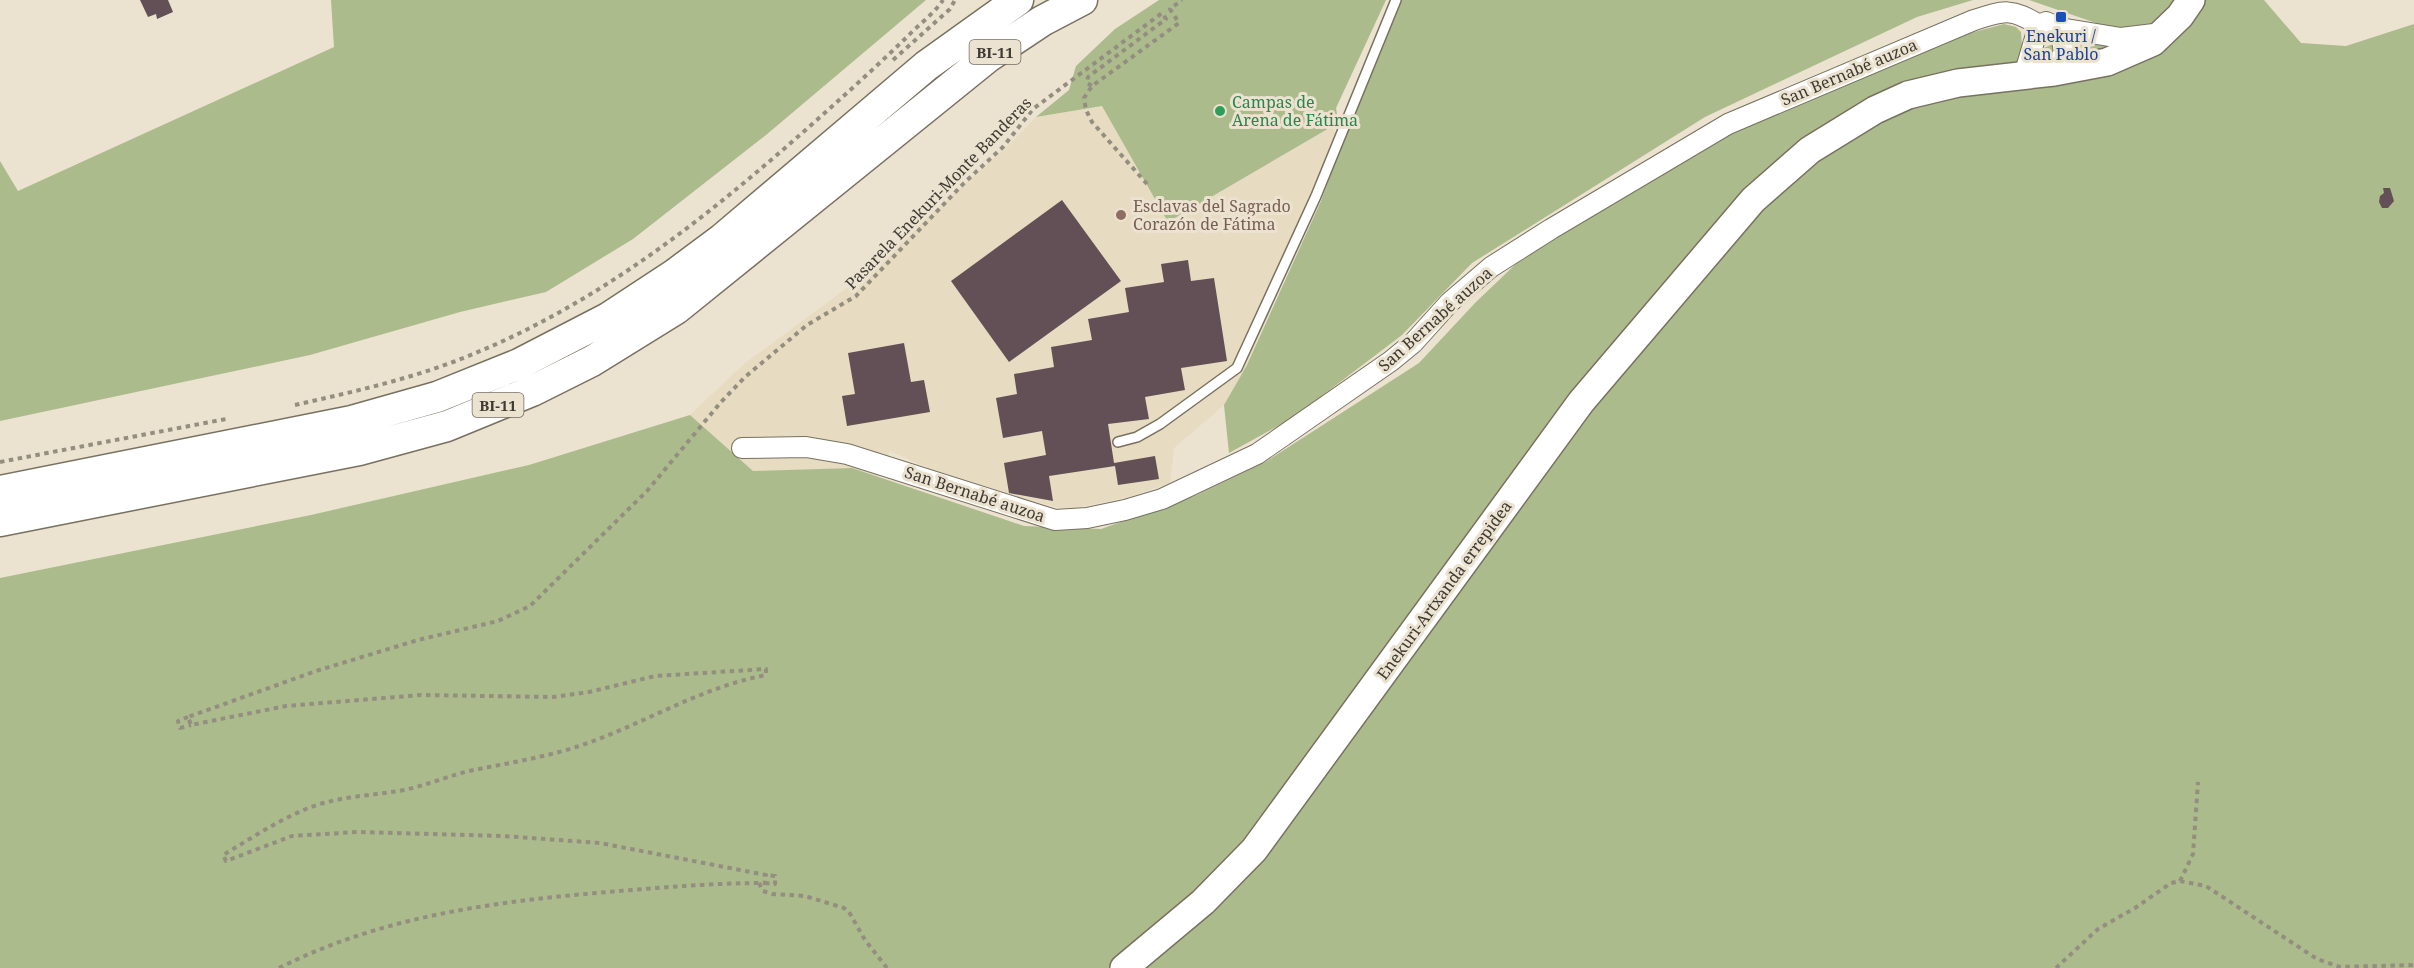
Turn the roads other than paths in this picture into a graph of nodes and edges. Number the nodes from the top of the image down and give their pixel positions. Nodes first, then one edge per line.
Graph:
1 (1018, 0) edge
2 (1082, 0) edge
3 (1396, 0) edge
4 (2191, 0) edge
5 (2039, 25) junction
6 (2060, 28) junction
7 (2166, 31) junction
8 (2034, 46) junction
9 (2054, 72) junction
10 (2024, 75) junction
11 (1118, 442) dead end
12 (742, 447) dead end
13 (0, 491) edge
14 (0, 521) edge
15 (1124, 968) edge

1 - 13 main road, BI-11
2 - 14 main road, BI-11
3 - 11 lane
4 - 7 street, Enekuri-Artxanda errepidea
5 - 6 street, San Bernabé auzoa
5 - 8 street
5 - 12 street, San Bernabé auzoa
6 - 7 street, San Bernabé auzoa
6 - 9 street
7 - 9 street, Enekuri-Artxanda errepidea
8 - 9 street
8 - 10 street
9 - 10 street, Enekuri-Artxanda errepidea
10 - 15 street, Enekuri-Artxanda errepidea

